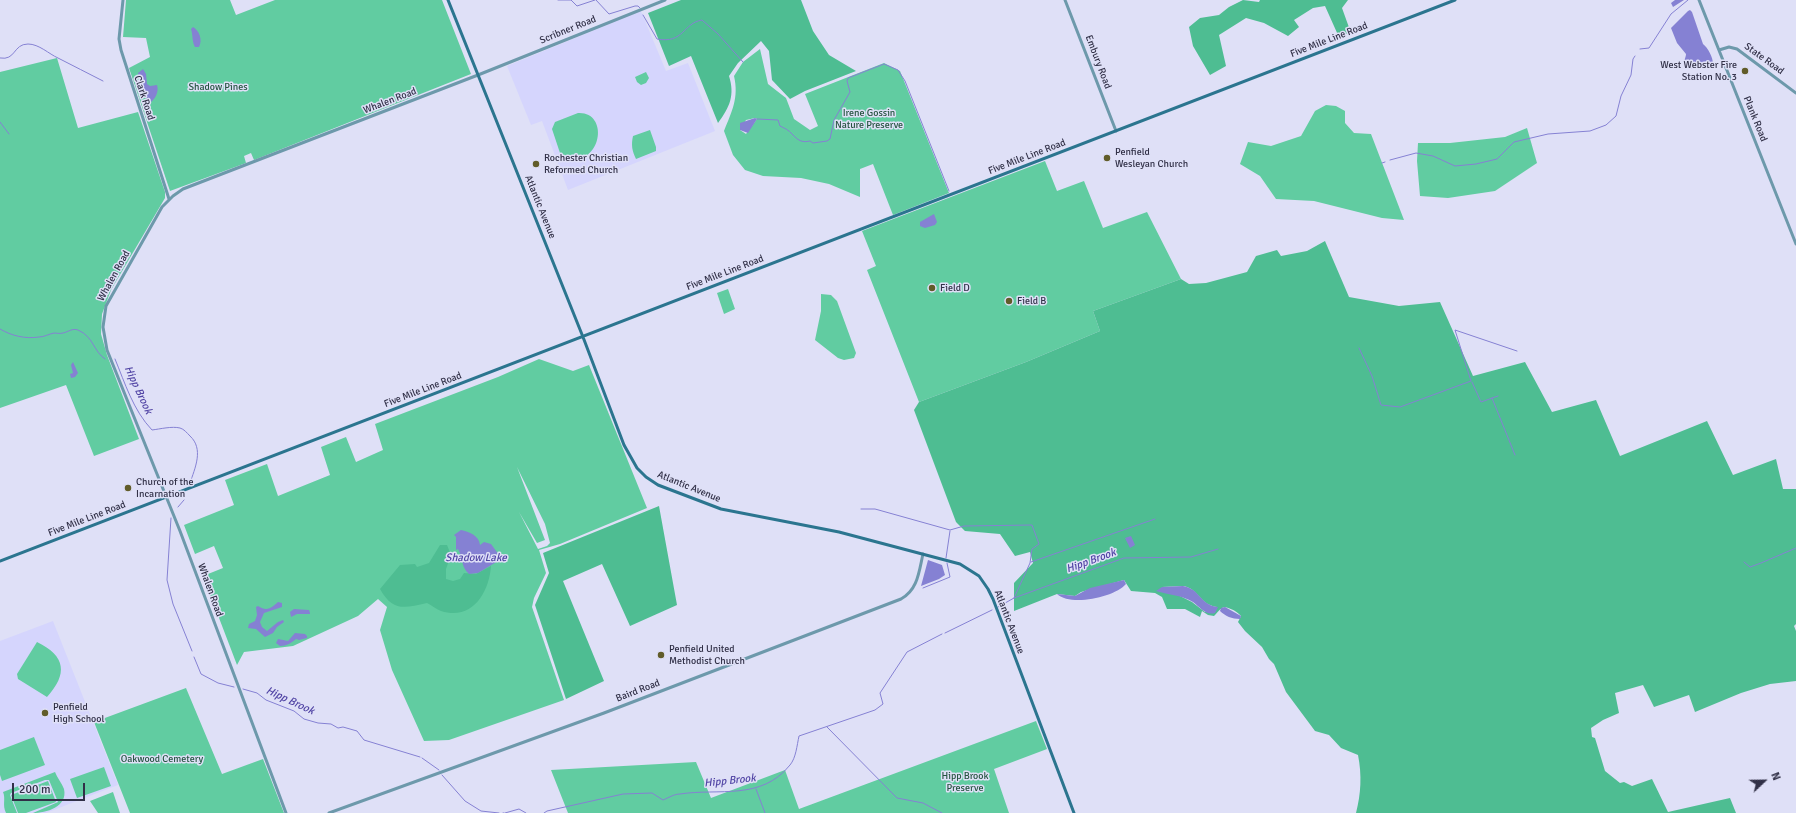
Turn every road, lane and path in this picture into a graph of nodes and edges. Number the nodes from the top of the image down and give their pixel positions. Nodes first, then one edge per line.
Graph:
1 (123, 0) edge
2 (448, 0) edge
3 (665, 0) edge
4 (1065, 0) edge
5 (1455, 0) edge
6 (1699, 0) edge
7 (1719, 50) junction
8 (478, 75) junction
9 (1796, 93) edge
10 (1116, 131) junction
11 (169, 199) junction
12 (1796, 244) edge
13 (583, 337) junction
14 (166, 497) junction
15 (924, 554) junction
16 (0, 561) edge
17 (286, 813) edge
18 (329, 813) edge
19 (1074, 813) edge

1 - 11 street, Clark Road
2 - 8 main road, Atlantic Avenue
3 - 8 street, Scribner Road
4 - 10 street, Embury Road
5 - 10 main road, Five Mile Line Road
6 - 7 street, Plank Road
7 - 9 street, State Road
7 - 12 street, Plank Road
8 - 11 street, Whalen Road
8 - 13 main road, Atlantic Avenue
10 - 13 main road, Five Mile Line Road
11 - 14 street, Whalen Road
13 - 14 main road, Five Mile Line Road
13 - 15 main road, Atlantic Avenue
14 - 16 main road, Five Mile Line Road
14 - 17 street, Whalen Road
15 - 18 street, Baird Road
15 - 19 main road, Atlantic Avenue

